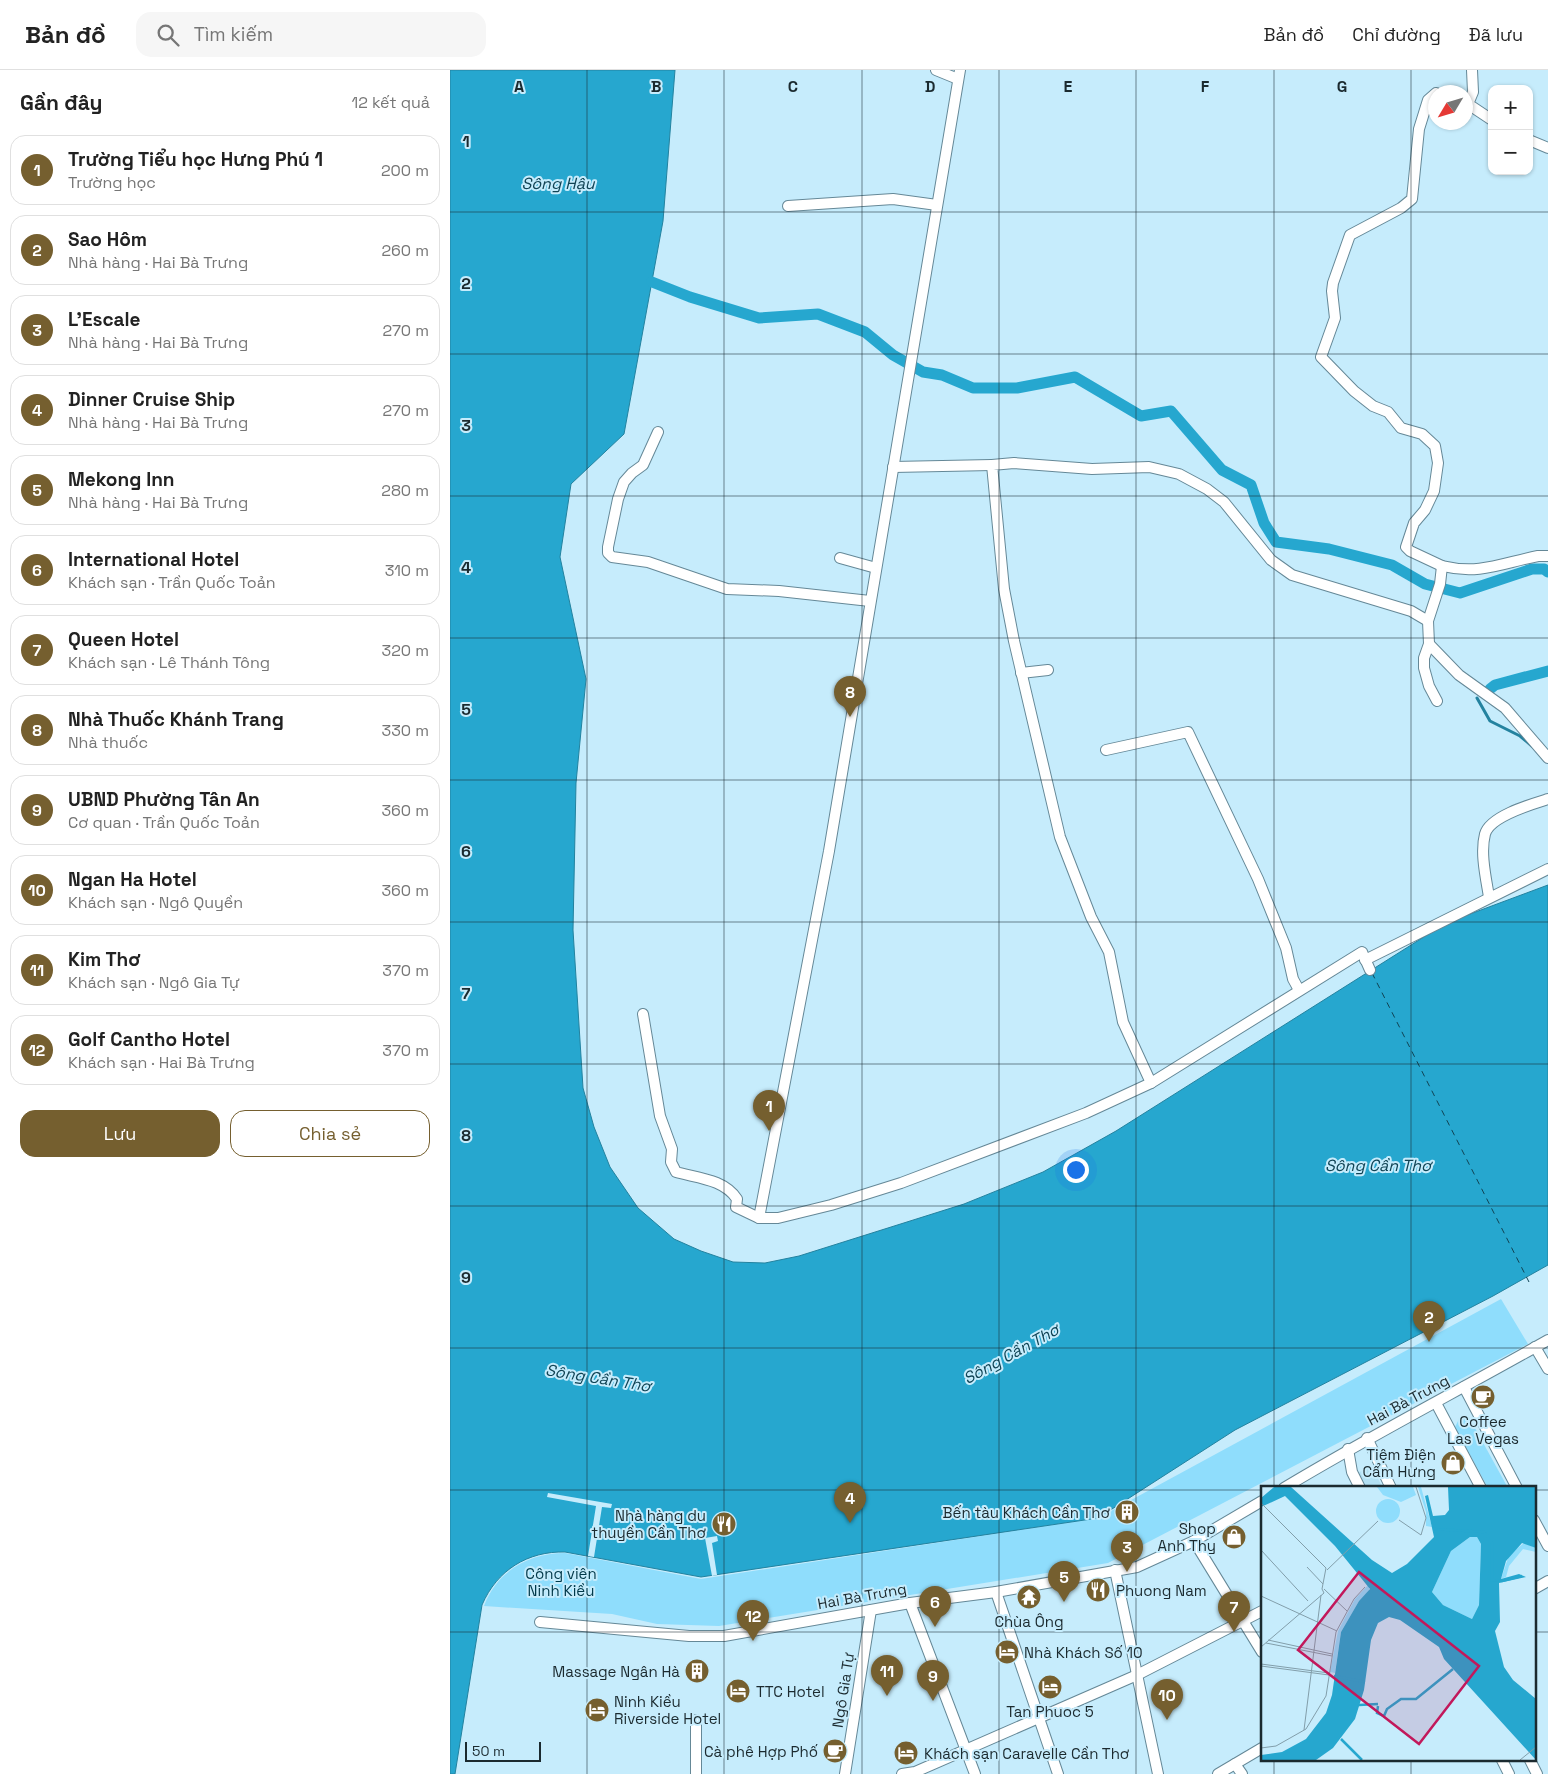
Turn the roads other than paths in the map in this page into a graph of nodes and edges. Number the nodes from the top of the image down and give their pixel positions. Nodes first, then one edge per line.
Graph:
1 (936, 70) edge
2 (1472, 70) edge
3 (959, 74) edge
4 (1473, 85) edge
5 (1428, 100) edge
6 (1473, 108) edge
7 (1488, 117) edge
8 (1533, 142) edge
9 (1548, 148) edge
10 (937, 205) junction
11 (788, 206) dead end
12 (658, 432) dead end
13 (992, 464) junction
14 (893, 467) junction
15 (1548, 556) edge
16 (840, 558) dead end
17 (1442, 566) junction
18 (876, 568) junction
19 (870, 601) junction
20 (1428, 621) junction
21 (1429, 644) junction
22 (1048, 670) dead end
23 (1021, 673) junction
24 (1437, 700) dead end
25 (1106, 750) dead end
26 (1548, 758) edge
27 (1548, 798) edge
28 (1548, 869) edge
29 (1489, 897) junction
30 (1365, 960) junction
31 (1370, 970) dead end
32 (1299, 990) junction
33 (643, 1014) dead end
34 (1151, 1083) junction
35 (759, 1218) junction
36 (1548, 1340) edge
37 (1535, 1347) junction
38 (1548, 1369) edge
39 (1464, 1387) junction
40 (1436, 1403) junction
41 (1367, 1438) junction
42 (1348, 1449) junction
43 (1287, 1486) edge
44 (1359, 1486) edge
45 (1390, 1486) edge
46 (1480, 1486) edge
47 (1516, 1486) edge
48 (1261, 1502) edge
49 (1536, 1524) edge
50 (1194, 1541) junction
51 (1548, 1546) edge
52 (1115, 1570) junction
53 (1548, 1580) edge
54 (1536, 1588) edge
55 (996, 1592) junction
56 (910, 1603) junction
57 (871, 1610) junction
58 (1261, 1612) edge
59 (1243, 1621) junction
60 (540, 1622) dead end
61 (1261, 1650) edge
62 (1137, 1674) junction
63 (1038, 1716) junction
64 (696, 1720) dead end
65 (964, 1748) junction
66 (1261, 1749) edge
67 (1503, 1762) edge
68 (1531, 1762) edge
69 (1235, 1764) junction
70 (915, 1773) edge
71 (696, 1774) edge
72 (845, 1774) edge
73 (902, 1774) edge
74 (975, 1774) edge
75 (1058, 1774) edge
76 (1158, 1774) edge
77 (1218, 1774) edge
78 (1242, 1774) edge
79 (1509, 1774) edge
80 (1538, 1774) edge

1 - 3 street
2 - 4 street
3 - 10 street
5 - 17 street
6 - 7 street
8 - 9 street
10 - 11 street
10 - 14 street
12 - 19 street
13 - 14 street
13 - 20 street
13 - 23 street
14 - 18 street
15 - 17 street
16 - 18 street
17 - 20 street
18 - 19 street
19 - 35 street
20 - 21 street
21 - 24 street
21 - 26 street
22 - 23 street
23 - 34 street
25 - 32 street
27 - 29 street
28 - 29 street
29 - 30 street
30 - 31 street
30 - 32 street
32 - 34 street
33 - 35 street
34 - 35 street
36 - 37 street, Hai Bà Trưng
37 - 38 street
37 - 39 street, Hai Bà Trưng
39 - 40 street, Hai Bà Trưng
39 - 47 street
40 - 41 street, Hai Bà Trưng
40 - 46 street
41 - 42 street, Hai Bà Trưng
41 - 45 street
42 - 43 street, Hai Bà Trưng
42 - 44 street
48 - 50 street, Hai Bà Trưng
49 - 51 street
50 - 52 street, Hai Bà Trưng
50 - 59 street
52 - 55 street, Hai Bà Trưng
52 - 62 street
53 - 54 street
55 - 56 street, Hai Bà Trưng
55 - 63 street
56 - 57 street, Hai Bà Trưng
56 - 65 street
57 - 60 street, Hai Bà Trưng
57 - 72 street, Ngô Gia Tự
58 - 59 street
59 - 61 street
59 - 62 street
62 - 63 street
62 - 76 street
63 - 65 street
63 - 75 street
64 - 71 street
65 - 70 street
65 - 74 street
66 - 69 street
67 - 79 street
68 - 80 street
69 - 77 street
69 - 78 street
70 - 73 street

